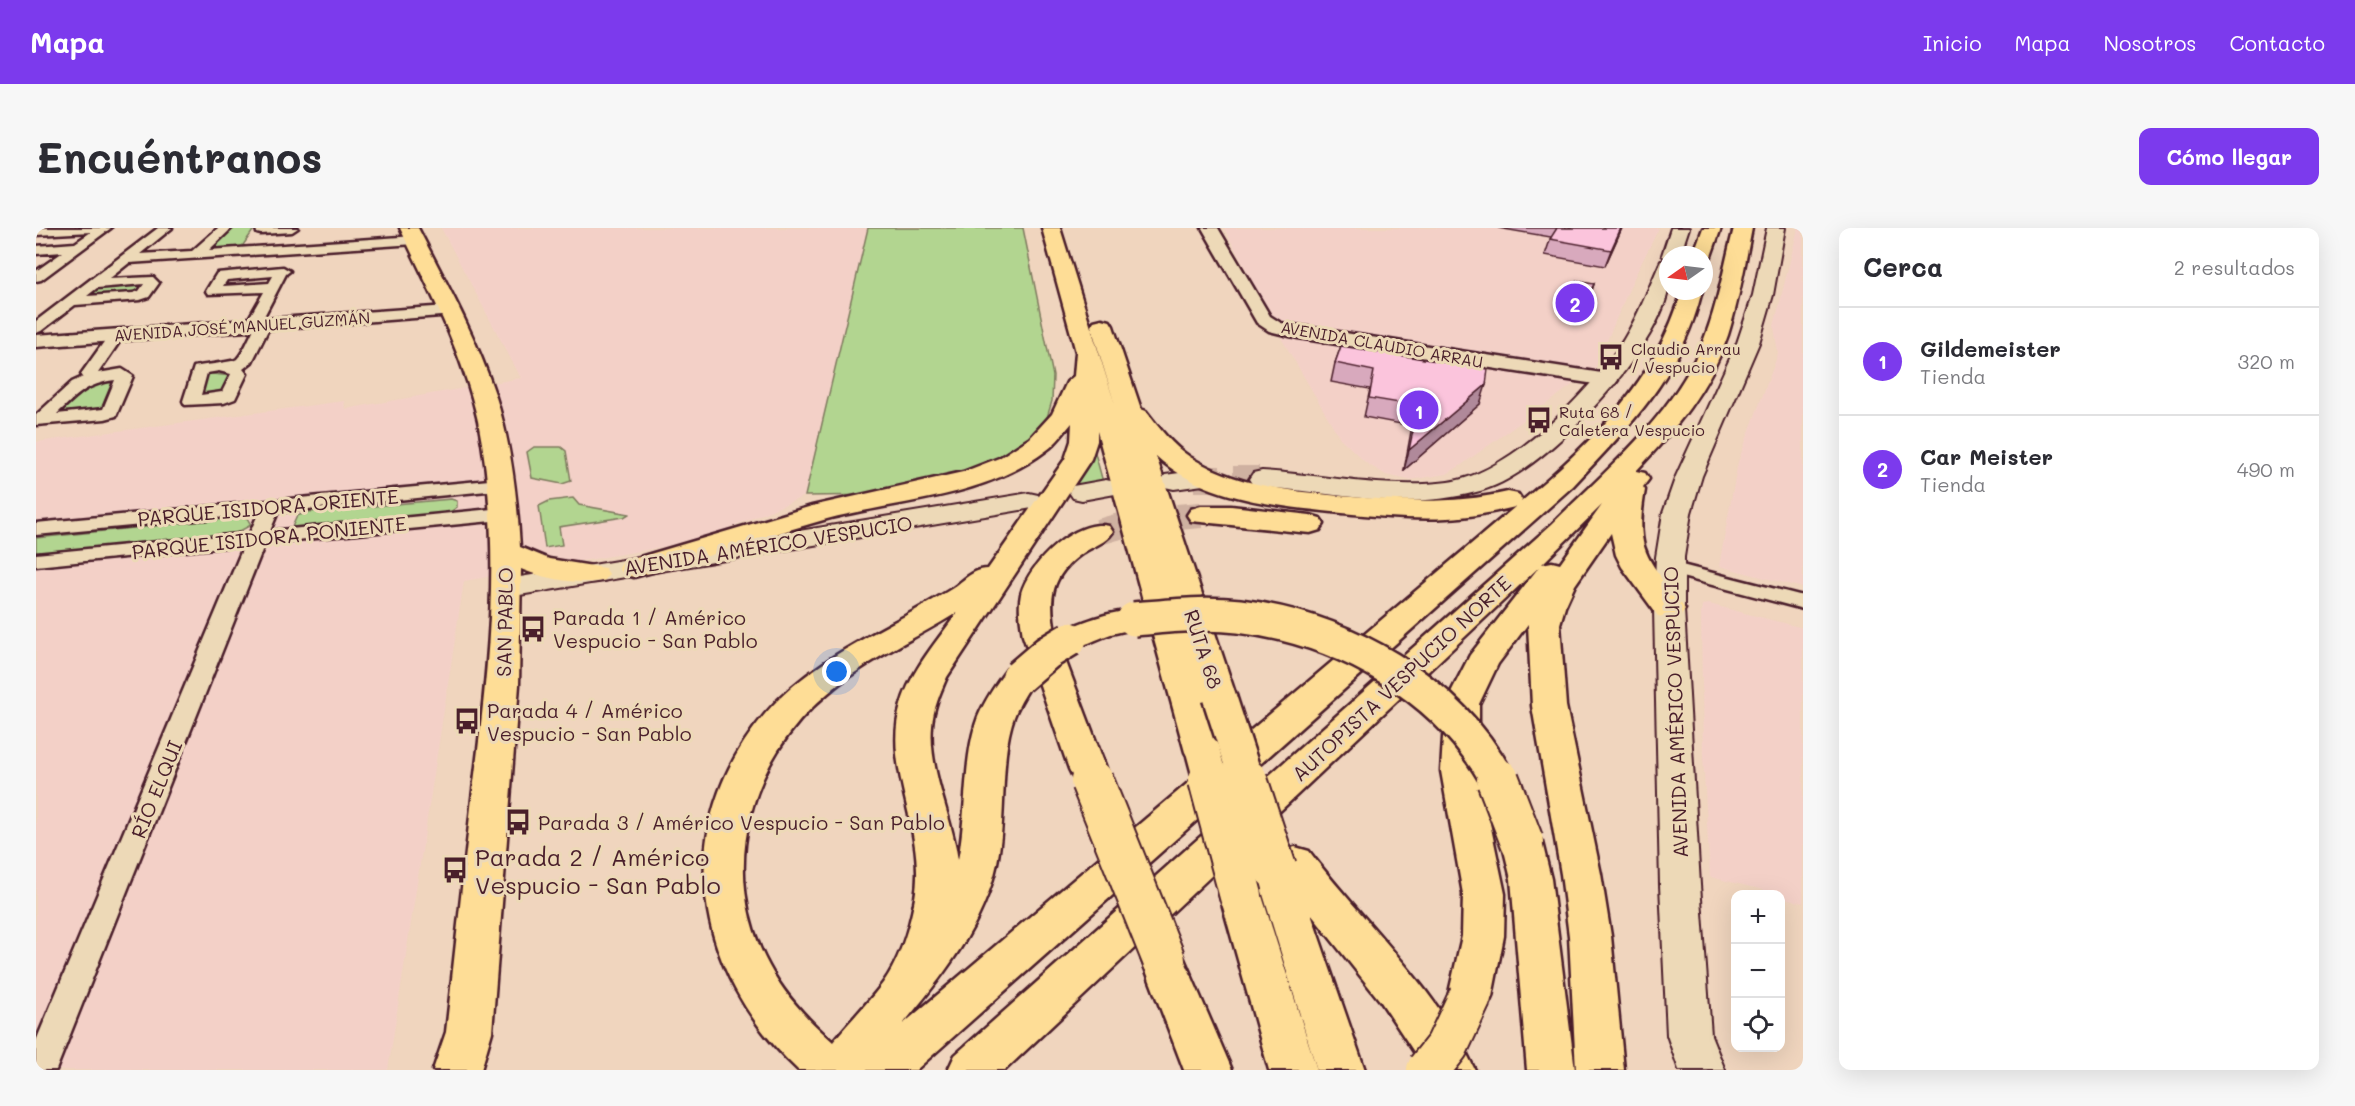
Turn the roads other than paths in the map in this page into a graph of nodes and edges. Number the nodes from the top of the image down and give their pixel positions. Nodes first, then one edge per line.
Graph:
1 (91, 228) edge
2 (105, 228) edge
3 (166, 228) edge
4 (226, 228) edge
5 (292, 228) edge
6 (1051, 228) edge
7 (1210, 228) edge
8 (1680, 228) edge
9 (1694, 228) edge
10 (1712, 228) edge
11 (1743, 228) edge
12 (1751, 228) edge
13 (1776, 228) edge
14 (262, 229) edge
15 (36, 231) edge
16 (412, 234) edge
17 (1674, 246) edge
18 (1697, 246) edge
19 (1706, 246) edge
20 (78, 247) junction
21 (295, 248) junction
22 (36, 250) edge
23 (1737, 250) junction
24 (248, 252) junction
25 (195, 255) junction
26 (126, 259) junction
27 (1083, 268) dead end
28 (283, 271) junction
29 (36, 276) edge
30 (92, 284) junction
31 (273, 286) junction
32 (1659, 289) edge
33 (1689, 300) edge
34 (70, 301) junction
35 (448, 311) junction
36 (258, 325) junction
37 (116, 335) junction
38 (37, 338) edge
39 (1087, 352) junction
40 (234, 368) dead end
41 (94, 378) junction
42 (1608, 380) junction
43 (1126, 401) junction
44 (1584, 458) junction
45 (1637, 466) junction
46 (1262, 479) tunnel mouth
47 (500, 485) junction
48 (1508, 500) junction
49 (1029, 501) dead end
50 (270, 507) junction
51 (502, 514) junction
52 (1201, 515) tunnel mouth
53 (36, 529) edge
54 (1099, 532) tunnel mouth
55 (258, 539) junction
56 (505, 551) junction
57 (1012, 554) junction
58 (39, 561) edge
59 (634, 568) junction
60 (1670, 568) junction
61 (594, 574) junction
62 (508, 588) junction
63 (1803, 603) edge
64 (1669, 609) junction
65 (1285, 865) junction
66 (903, 989) junction
67 (1696, 1052) edge
68 (467, 1057) edge
69 (40, 1070) edge
70 (831, 1070) edge
71 (840, 1070) edge
72 (883, 1070) edge
73 (972, 1070) edge
74 (1208, 1070) edge
75 (1293, 1070) edge
76 (1341, 1070) edge
77 (1428, 1070) edge
78 (1451, 1070) edge
79 (1551, 1070) edge
80 (1600, 1070) edge

1 - 15 street
2 - 20 street
3 - 26 street
4 - 25 street
5 - 14 street
6 - 39 main road, RUTA 68
7 - 42 street, AVENIDA CLAUDIO ARRAU
8 - 17 main road
9 - 18 main road
10 - 19 main road
11 - 23 main road, AUTOPISTA VESPUCIO NORTE
12 - 23 main road
13 - 60 main road, AVENIDA AMÉRICO VESPUCIO
14 - 24 street
16 - 21 street
16 - 35 main road, SAN PABLO
20 - 22 street
20 - 29 street
21 - 24 street
21 - 28 street
23 - 45 main road, AUTOPISTA VESPUCIO NORTE
24 - 25 street
25 - 26 street
26 - 30 street
27 - 43 main road, RUTA 68
28 - 31 street
28 - 31 street
30 - 34 street
30 - 34 street
31 - 36 street
32 - 42 main road
33 - 44 main road, AUTOPISTA VESPUCIO NORTE
34 - 38 street
35 - 36 street, AVENIDA JOSÉ MANUEL GUZMÁN
35 - 47 main road, SAN PABLO
36 - 37 street, AVENIDA JOSÉ MANUEL GUZMÁN
36 - 40 street
37 - 38 street, AVENIDA JOSÉ MANUEL GUZMÁN
37 - 41 street
39 - 57 main road
39 - 59 main road
39 - 75 main road, RUTA 68, bridge
41 - 41 street
42 - 46 main road
43 - 48 main road
43 - 65 main road, RUTA 68, bridge
44 - 48 main road
44 - 72 main road, AUTOPISTA VESPUCIO NORTE
45 - 64 main road
45 - 73 main road, AUTOPISTA VESPUCIO NORTE
45 - 77 main road, bridge
45 - 80 main road
47 - 50 street, PARQUE ISIDORA ORIENTE
47 - 51 main road, SAN PABLO
48 - 52 main road
49 - 59 main road, AVENIDA AMÉRICO VESPUCIO
50 - 53 street, PARQUE ISIDORA ORIENTE
50 - 55 street, RÍO ELQUI
51 - 55 street, PARQUE ISIDORA PONIENTE
51 - 56 main road, SAN PABLO
54 - 74 main road, bridge
55 - 58 street, PARQUE ISIDORA PONIENTE
55 - 69 street, RÍO ELQUI
56 - 61 main road
56 - 62 main road, SAN PABLO
57 - 66 main road
57 - 70 main road
59 - 61 main road, AVENIDA AMÉRICO VESPUCIO
60 - 63 street
60 - 64 main road, AVENIDA AMÉRICO VESPUCIO
61 - 62 main road, AVENIDA AMÉRICO VESPUCIO
62 - 68 main road, SAN PABLO
64 - 67 main road, AVENIDA AMÉRICO VESPUCIO
65 - 76 main road
65 - 78 main road
66 - 71 main road
66 - 79 main road, bridge

